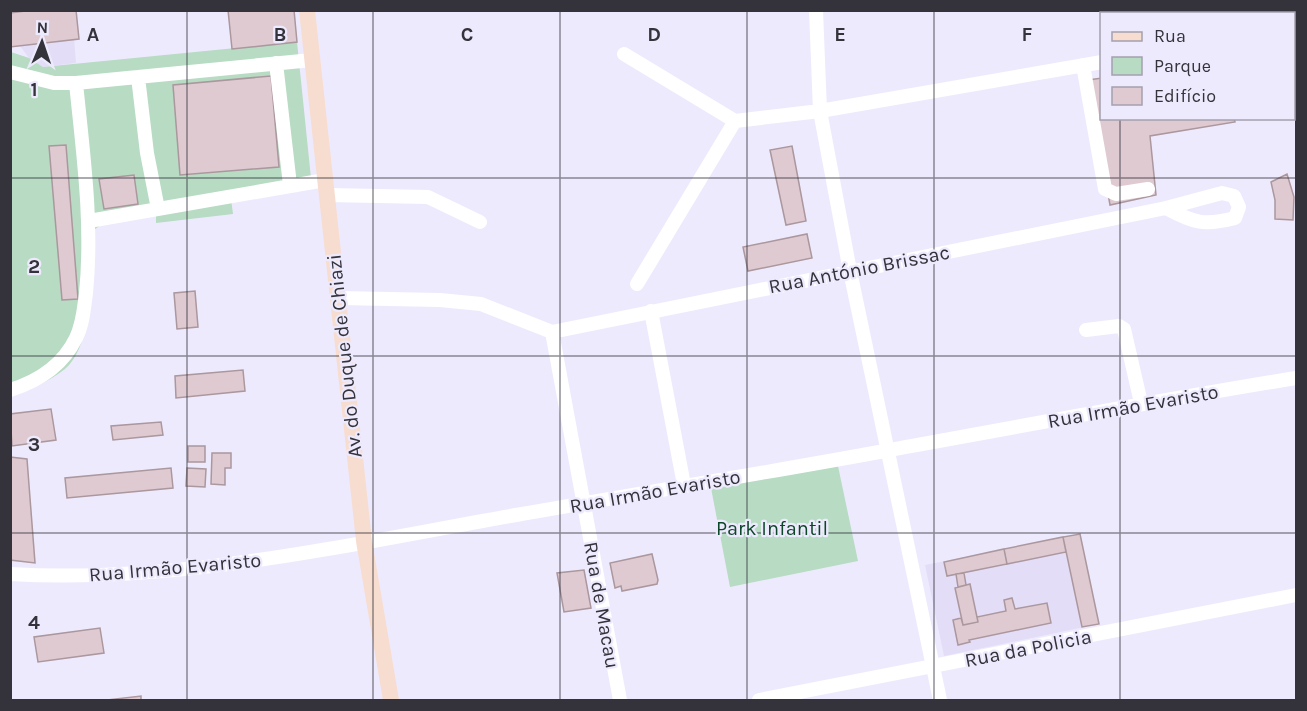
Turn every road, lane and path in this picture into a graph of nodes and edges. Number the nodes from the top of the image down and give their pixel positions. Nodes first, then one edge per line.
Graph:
1 (307, 10) edge
2 (816, 10) edge
3 (624, 54) dead end
4 (312, 60) junction
5 (1100, 62) edge
6 (276, 63) junction
7 (1083, 65) junction
8 (10, 72) edge
9 (138, 77) junction
10 (76, 84) junction
11 (820, 111) junction
12 (735, 121) junction
13 (290, 185) junction
14 (326, 188) junction
15 (1148, 189) dead end
16 (1166, 208) dead end
17 (158, 209) junction
18 (89, 221) junction
19 (480, 222) dead end
20 (850, 271) junction
21 (637, 284) dead end
22 (338, 298) junction
23 (651, 311) junction
24 (1086, 330) dead end
25 (552, 332) junction
26 (1296, 378) edge
27 (10, 390) edge
28 (1141, 403) junction
29 (888, 450) junction
30 (684, 485) junction
31 (584, 503) junction
32 (364, 541) junction
33 (10, 573) edge
34 (1296, 595) edge
35 (933, 667) junction
36 (392, 700) edge
37 (620, 700) edge
38 (759, 700) edge
39 (940, 700) edge

1 - 4 main road, Av. do Duque de Chiazi
2 - 11 street
3 - 12 street
4 - 6 street
4 - 14 main road, Av. do Duque de Chiazi
5 - 7 street
6 - 9 street
6 - 13 street
7 - 11 street
7 - 15 street
8 - 10 street
9 - 10 street
9 - 17 street
10 - 18 street
11 - 12 street
11 - 20 street
12 - 21 street
13 - 14 street
13 - 17 street
14 - 19 street
14 - 22 main road, Av. do Duque de Chiazi
16 - 20 street, Rua António Brissac
17 - 18 street
18 - 27 street
20 - 23 street, Rua António Brissac
20 - 29 street
22 - 25 street
22 - 32 main road, Av. do Duque de Chiazi
23 - 25 street, Rua António Brissac
23 - 30 street
24 - 28 street
25 - 31 street, Rua de Macau
26 - 28 street, Rua Irmão Evaristo
28 - 29 street, Rua Irmão Evaristo
29 - 30 street, Rua Irmão Evaristo
29 - 35 street
30 - 31 street, Rua Irmão Evaristo
31 - 32 street, Rua Irmão Evaristo
31 - 37 street, Rua de Macau
32 - 33 street, Rua Irmão Evaristo
32 - 36 main road, Av. do Duque de Chiazi
34 - 35 street, Rua da Policia
35 - 38 street, Rua da Policia
35 - 39 street

